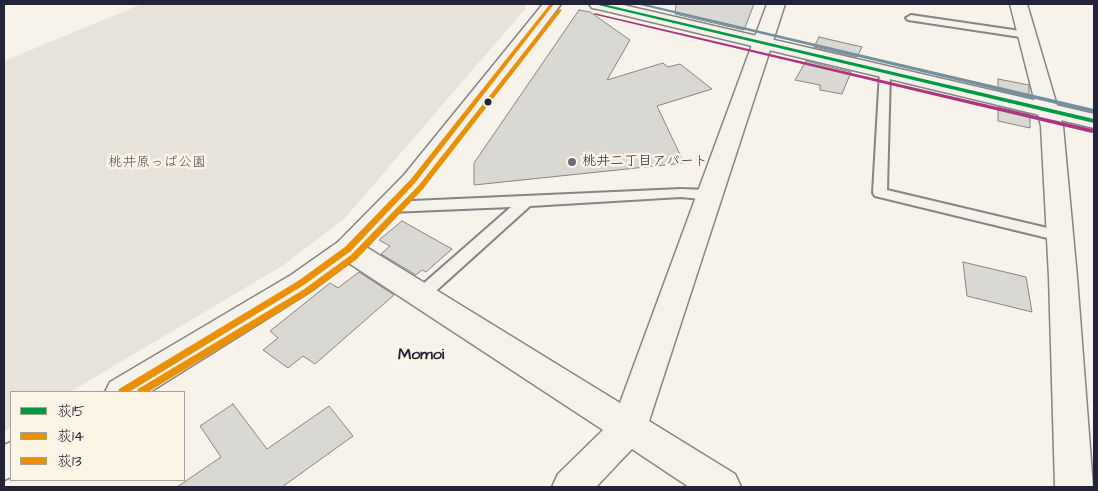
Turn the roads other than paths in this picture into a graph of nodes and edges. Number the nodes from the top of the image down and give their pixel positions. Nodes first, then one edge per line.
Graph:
1 (552, 4) edge
2 (598, 4) edge
3 (776, 4) edge
4 (1018, 4) edge
5 (911, 18) dead end
6 (1027, 36) junction
7 (763, 43) junction
8 (885, 71) junction
9 (1047, 110) junction
10 (1094, 121) edge
11 (710, 195) junction
12 (526, 202) junction
13 (390, 207) junction
14 (1060, 236) junction
15 (348, 249) junction
16 (421, 295) junction
17 (124, 391) edge
18 (629, 428) junction
19 (570, 487) edge
20 (722, 487) edge
21 (1074, 487) edge

1 - 13 street
2 - 7 street
3 - 7 street
4 - 6 street
5 - 6 lane
6 - 9 street
7 - 8 street
7 - 11 street
8 - 9 street
8 - 14 lane
9 - 10 street
9 - 14 street
11 - 12 lane
11 - 18 street
12 - 13 lane
12 - 16 lane
13 - 15 street
14 - 21 street
15 - 16 street
15 - 17 street
16 - 18 street
18 - 19 street
18 - 20 street

